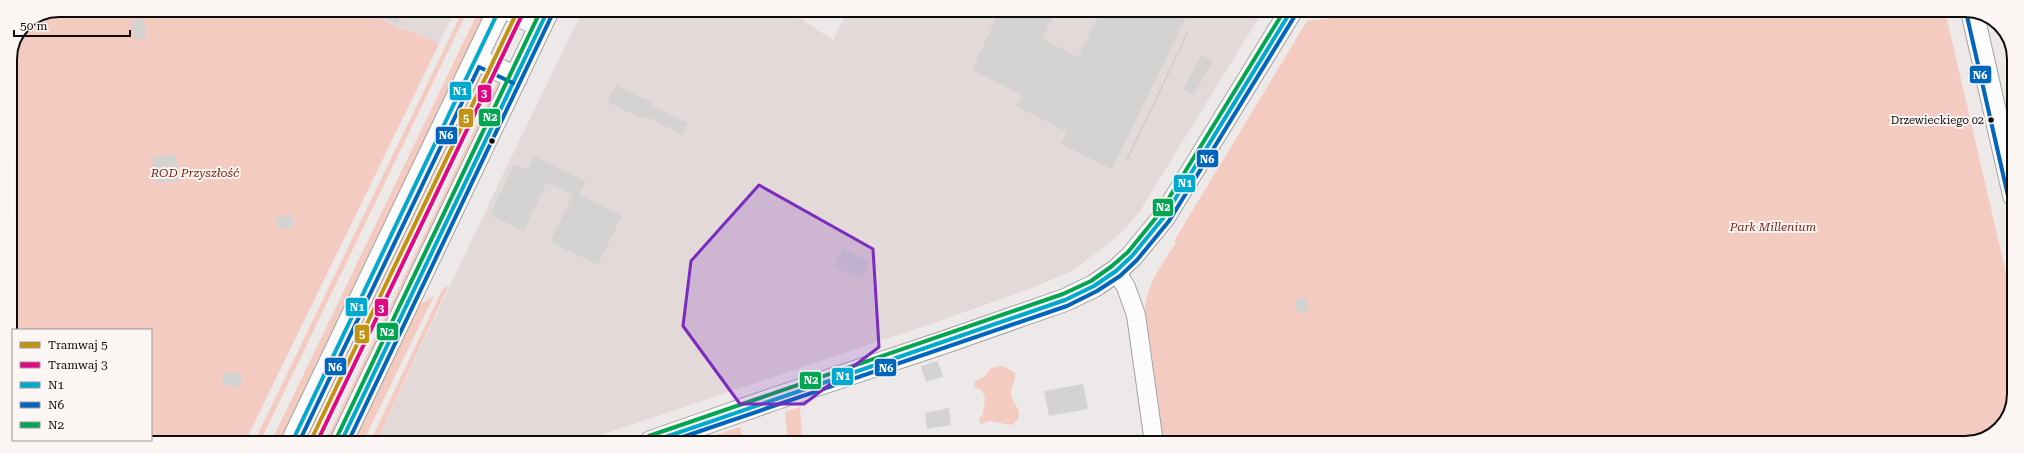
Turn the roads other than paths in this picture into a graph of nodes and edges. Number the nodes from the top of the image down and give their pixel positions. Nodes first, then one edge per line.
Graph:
1 (496, 17) edge
2 (1287, 17) edge
3 (544, 18) edge
4 (1974, 18) edge
5 (476, 59) junction
6 (516, 78) junction
7 (2007, 144) edge
8 (1116, 271) junction
9 (295, 436) edge
10 (344, 436) edge
11 (668, 436) edge
12 (1153, 436) edge

1 - 5 main road
2 - 8 main road
3 - 6 main road
4 - 7 main road
5 - 6 main road
5 - 9 main road
6 - 10 main road
8 - 11 main road
8 - 12 street

